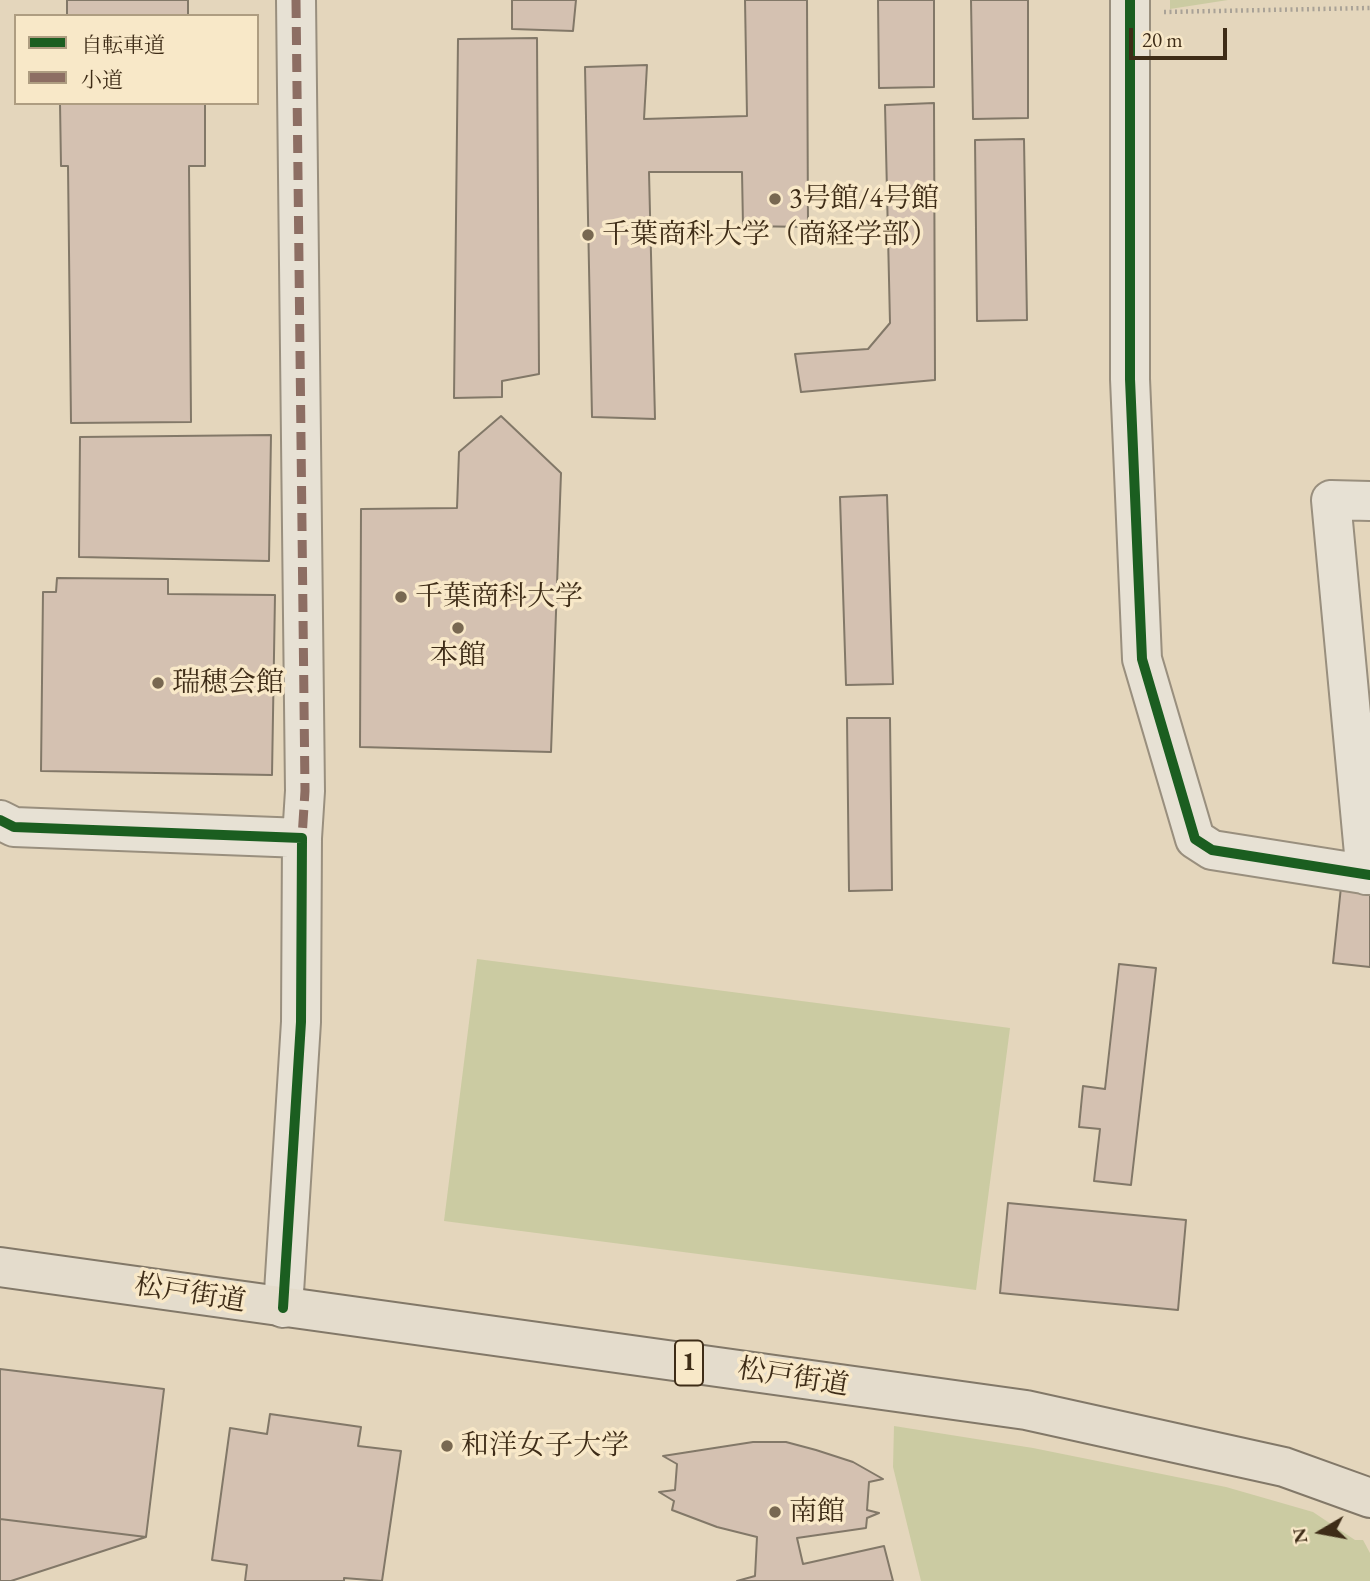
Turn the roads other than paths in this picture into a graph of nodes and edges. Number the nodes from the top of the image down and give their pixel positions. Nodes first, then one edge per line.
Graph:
1 (296, 0) edge
2 (1129, 6) edge
3 (1370, 501) edge
4 (0, 820) edge
5 (302, 838) junction
6 (1368, 875) edge
7 (0, 1267) edge
8 (283, 1308) junction
9 (1370, 1498) edge

1 - 5 street
2 - 6 street
3 - 6 street
4 - 5 street
5 - 8 street
7 - 8 main road, 松戸街道 / 1
8 - 9 main road, 松戸街道 / 1

